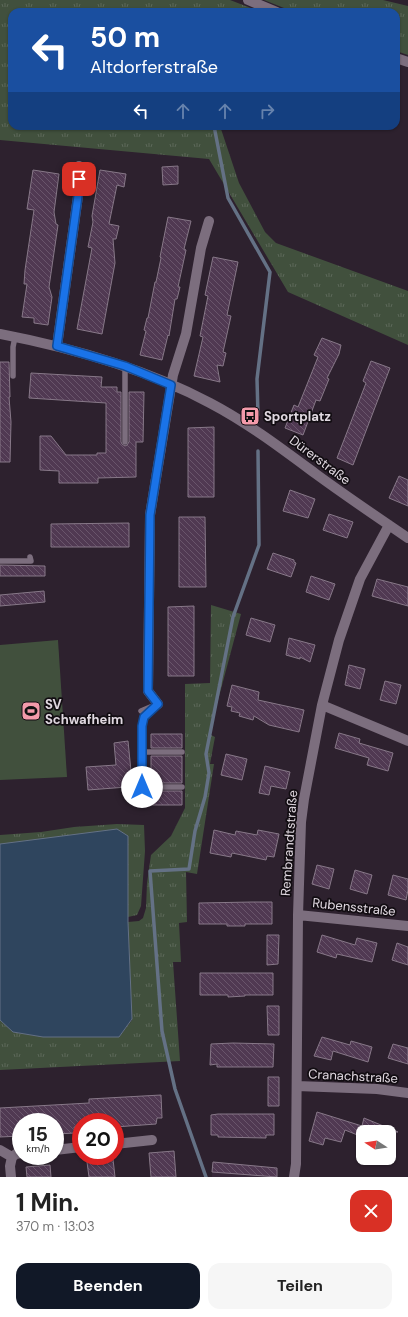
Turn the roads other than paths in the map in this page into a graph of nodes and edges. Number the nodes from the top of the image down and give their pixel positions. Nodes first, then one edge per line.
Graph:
1 (248, 0) edge
2 (267, 8) edge
3 (78, 166) dead end
4 (209, 221) dead end
5 (0, 334) edge
6 (15, 337) junction
7 (57, 346) junction
8 (125, 366) junction
9 (13, 376) dead end
10 (171, 385) junction
11 (125, 442) dead end
12 (389, 525) junction
13 (408, 538) edge
14 (30, 558) dead end
15 (0, 561) edge
16 (158, 704) junction
17 (322, 705) junction
18 (141, 711) dead end
19 (408, 741) edge
20 (142, 752) junction
21 (182, 752) dead end
22 (182, 787) dead end
23 (298, 915) junction
24 (408, 926) edge
25 (297, 1086) junction
26 (408, 1093) edge
27 (152, 1140) dead end
28 (124, 1143) edge
29 (0, 1150) edge
30 (12, 1154) edge
31 (12, 1162) edge
32 (11, 1177) edge
33 (294, 1177) edge

1 - 2 street
3 - 7 street
4 - 10 street
5 - 6 street, Dürerstraße
6 - 7 street, Dürerstraße
6 - 9 lane
7 - 8 street, Dürerstraße
8 - 10 street, Dürerstraße
8 - 11 lane
10 - 12 street, Dürerstraße
10 - 16 street
12 - 13 street, Dürerstraße
12 - 17 street, Rembrandtstraße
14 - 15 lane
16 - 18 lane
16 - 20 lane
17 - 19 street
17 - 23 street, Rembrandtstraße
20 - 21 lane
20 - 22 lane
23 - 24 street, Rubensstraße
23 - 25 street, Rembrandtstraße
25 - 26 street, Cranachstraße
25 - 33 street, Rembrandtstraße
27 - 28 street
29 - 30 street
31 - 32 street

